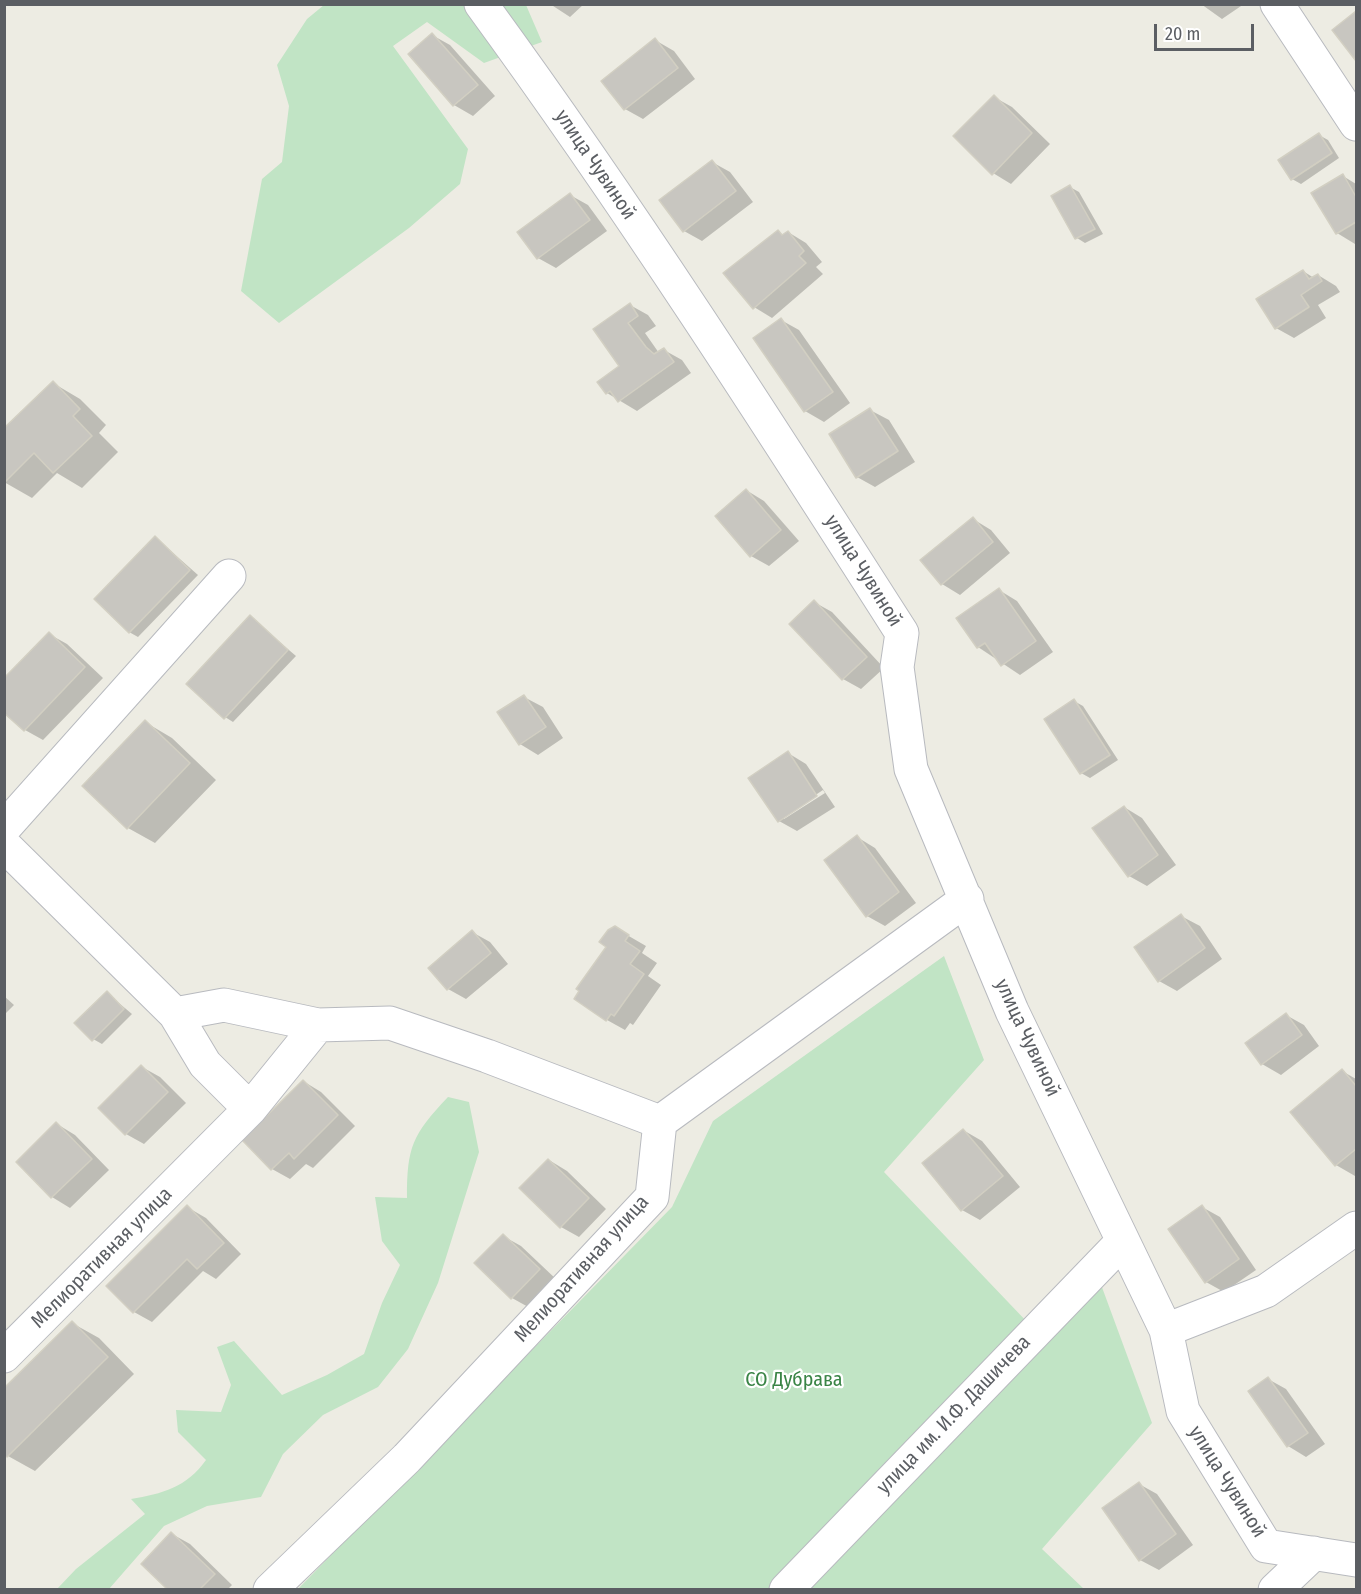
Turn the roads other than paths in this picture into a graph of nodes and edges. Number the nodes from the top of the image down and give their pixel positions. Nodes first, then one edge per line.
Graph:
1 (481, 4) edge
2 (1277, 4) edge
3 (1356, 124) edge
4 (229, 576) dead end
5 (4, 828) edge
6 (4, 845) edge
7 (968, 899) junction
8 (175, 1014) junction
9 (318, 1025) junction
10 (250, 1109) junction
11 (660, 1122) junction
12 (1356, 1228) edge
13 (1123, 1242) junction
14 (1166, 1330) junction
15 (4, 1356) edge
16 (1314, 1553) junction
17 (1356, 1560) edge
18 (270, 1590) edge
19 (786, 1590) edge
20 (1275, 1590) edge

1 - 7 street, улица Чувиной
2 - 3 street
4 - 5 street
6 - 8 street
7 - 11 street
7 - 13 street, улица Чувиной
8 - 9 street
8 - 10 street
9 - 10 street, Мелиоративная улица
9 - 11 street
10 - 15 street, Мелиоративная улица
11 - 18 street, Мелиоративная улица
12 - 14 street
13 - 14 street, улица Чувиной
13 - 19 street, улица им. И.Ф. Дашичева
14 - 16 street, улица Чувиной
16 - 17 street, улица Чувиной
16 - 20 street

